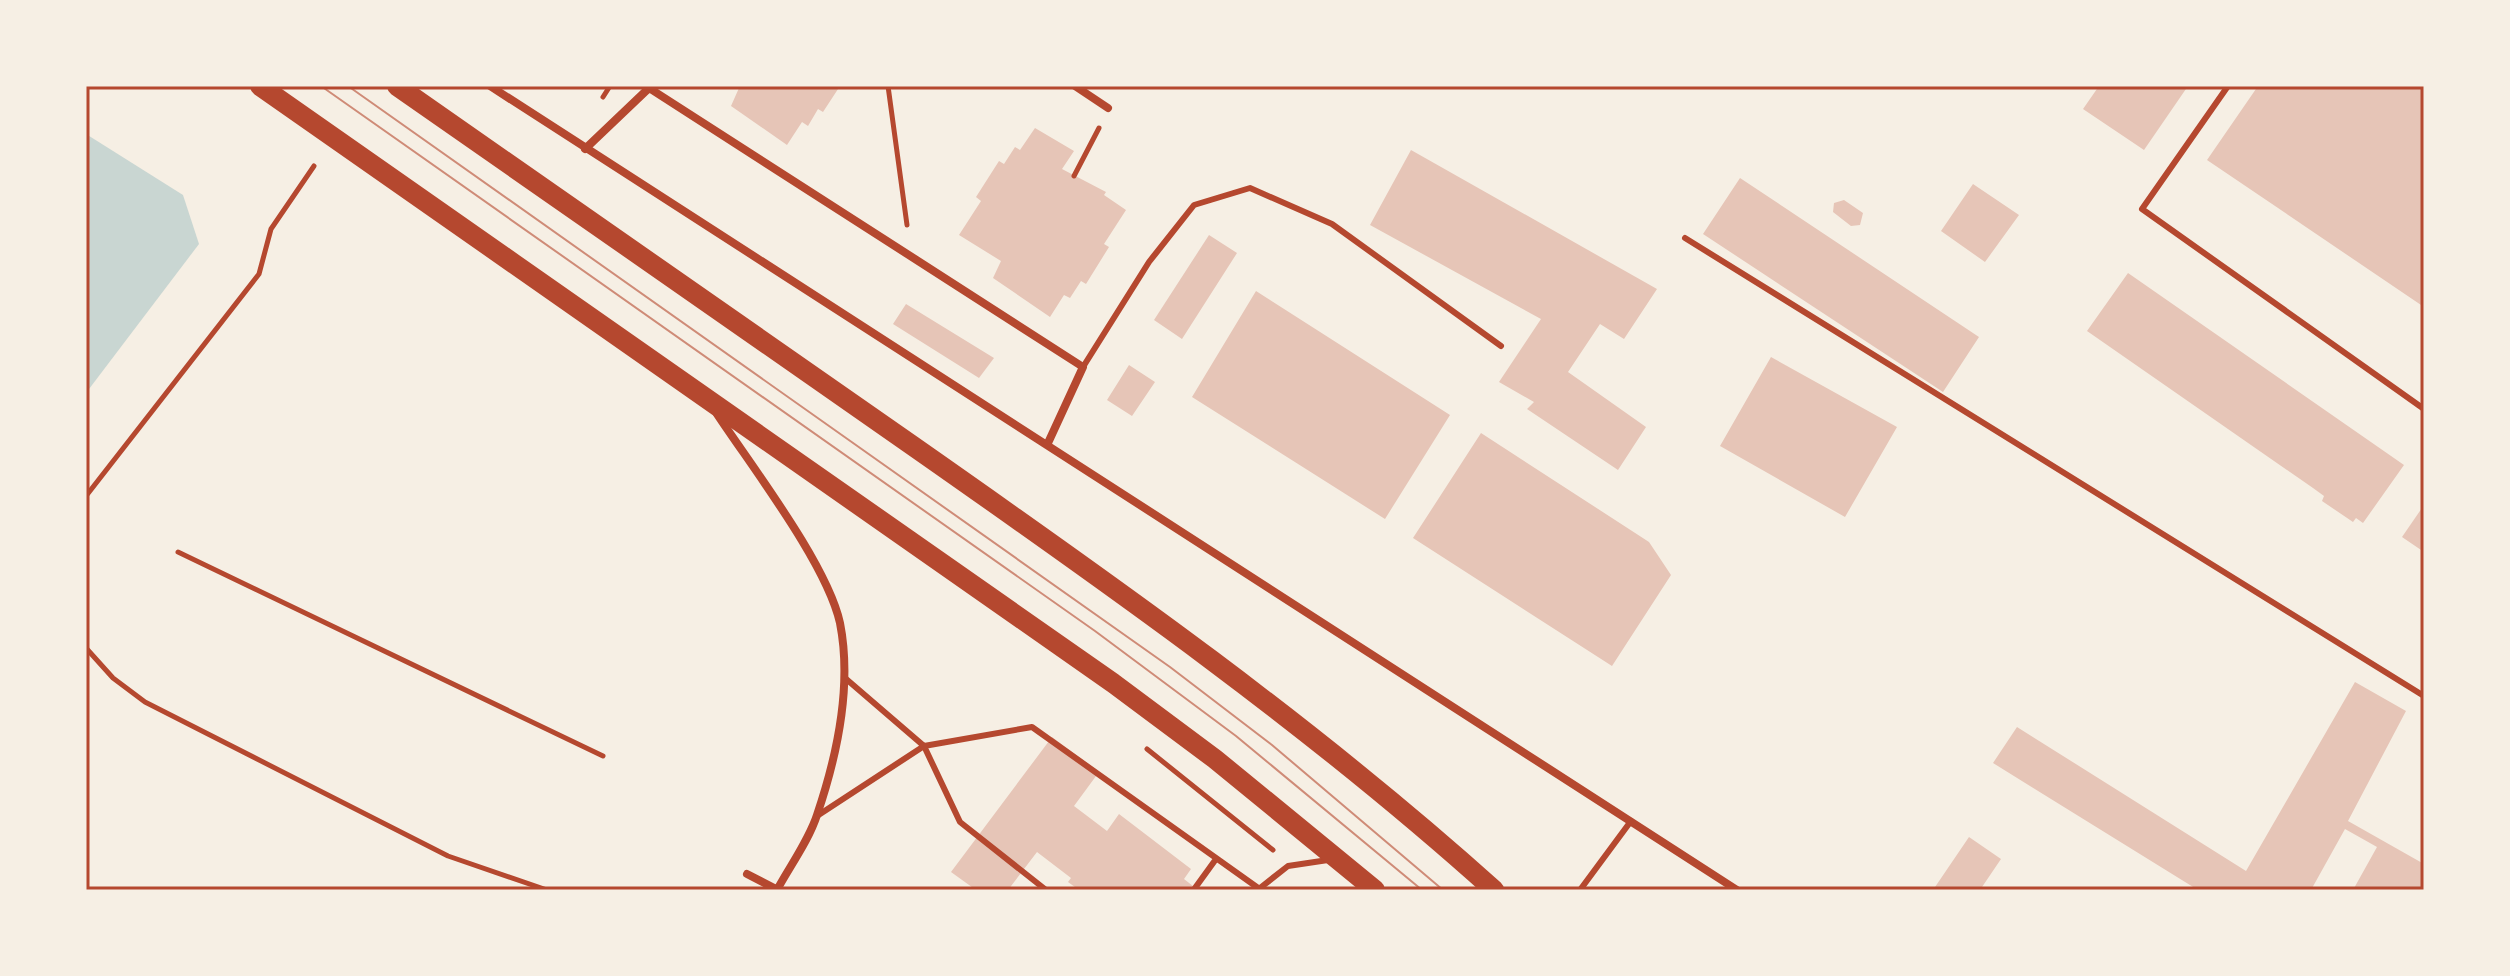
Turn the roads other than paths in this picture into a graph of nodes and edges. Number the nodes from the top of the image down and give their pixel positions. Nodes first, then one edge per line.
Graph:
1 (260, 86) edge
2 (397, 86) edge
3 (490, 86) edge
4 (1075, 86) edge
5 (2228, 86) edge
6 (1108, 108) dead end
7 (585, 149) junction
8 (1685, 238) dead end
9 (1501, 346) dead end
10 (1083, 367) junction
11 (709, 403) junction
12 (2424, 409) edge
13 (1048, 443) junction
14 (845, 678) junction
15 (2424, 696) edge
16 (924, 746) junction
17 (817, 816) junction
18 (1631, 821) junction
19 (1216, 859) junction
20 (1339, 859) junction
21 (747, 874) dead end
22 (1195, 888) dead end
23 (1260, 889) edge
24 (1582, 889) edge
25 (778, 890) edge
26 (1046, 890) edge
27 (1375, 890) edge
28 (1494, 890) edge
29 (1737, 890) edge

1 - 11 main road
2 - 28 main road
3 - 7 street
4 - 6 street
5 - 12 lane
7 - 10 street
7 - 13 street
8 - 15 lane
9 - 10 lane
10 - 13 street
11 - 14 street
11 - 20 main road
13 - 18 street
14 - 16 lane
14 - 17 street
16 - 17 lane
16 - 19 lane
16 - 26 lane
17 - 25 street
18 - 24 lane
18 - 29 street
19 - 22 lane
19 - 23 lane
20 - 23 lane
20 - 27 main road
21 - 25 street

